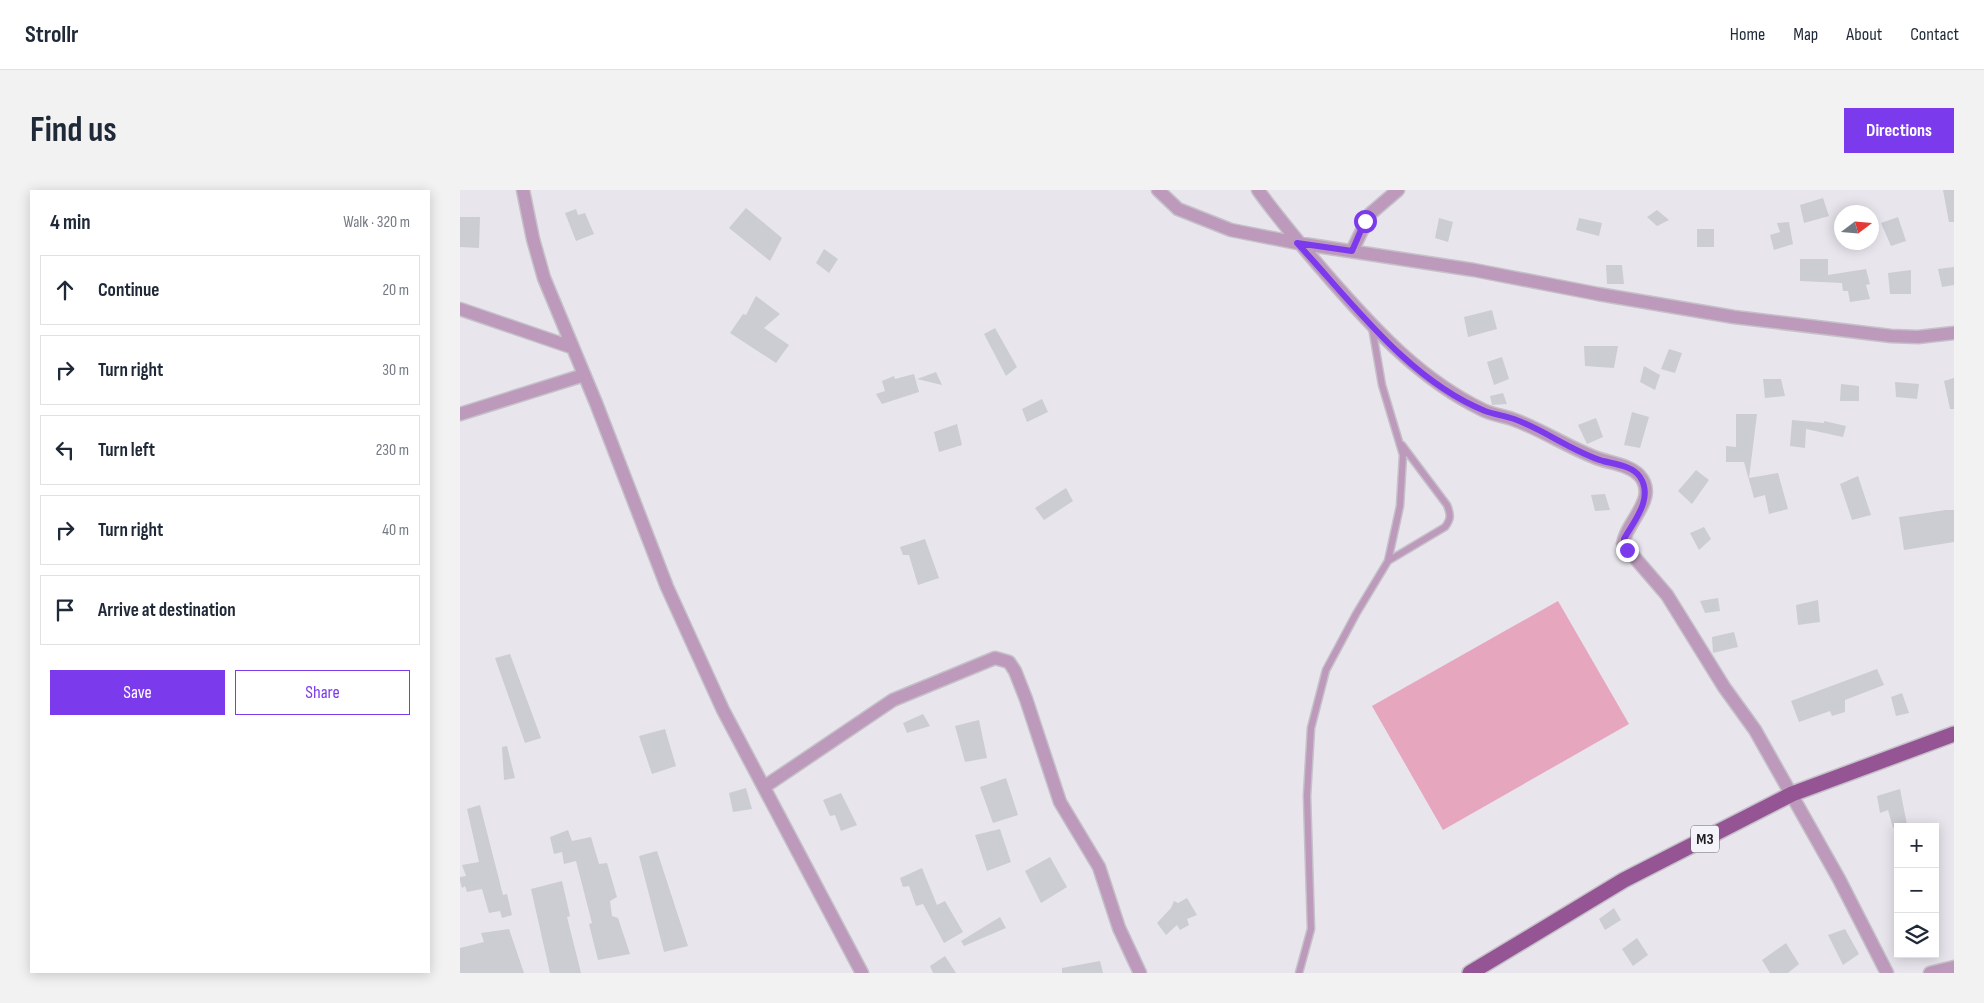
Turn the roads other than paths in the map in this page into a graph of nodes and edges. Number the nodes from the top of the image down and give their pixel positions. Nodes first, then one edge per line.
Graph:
1 (523, 190) edge
2 (1158, 190) edge
3 (1258, 190) edge
4 (1398, 190) edge
5 (1297, 243) junction
6 (1352, 251) junction
7 (460, 309) edge
8 (1372, 326) junction
9 (1954, 333) edge
10 (571, 347) junction
11 (584, 375) junction
12 (460, 414) edge
13 (1400, 442) junction
14 (1388, 561) junction
15 (1954, 734) edge
16 (764, 787) junction
17 (1792, 794) junction
18 (1954, 967) edge
19 (1882, 972) edge
20 (862, 973) edge
21 (1140, 973) edge
22 (1299, 973) edge
23 (1470, 973) edge
24 (1930, 973) edge

1 - 10 street
2 - 5 street
3 - 5 street
4 - 6 street
5 - 6 street
5 - 8 street
6 - 9 street
7 - 10 street
8 - 13 lane
8 - 17 street
10 - 11 street
11 - 12 street
11 - 16 street
13 - 14 lane
13 - 14 lane
14 - 22 lane
15 - 17 main road, M3
16 - 20 street
16 - 21 street
17 - 19 street
17 - 23 main road, M3
18 - 24 street

